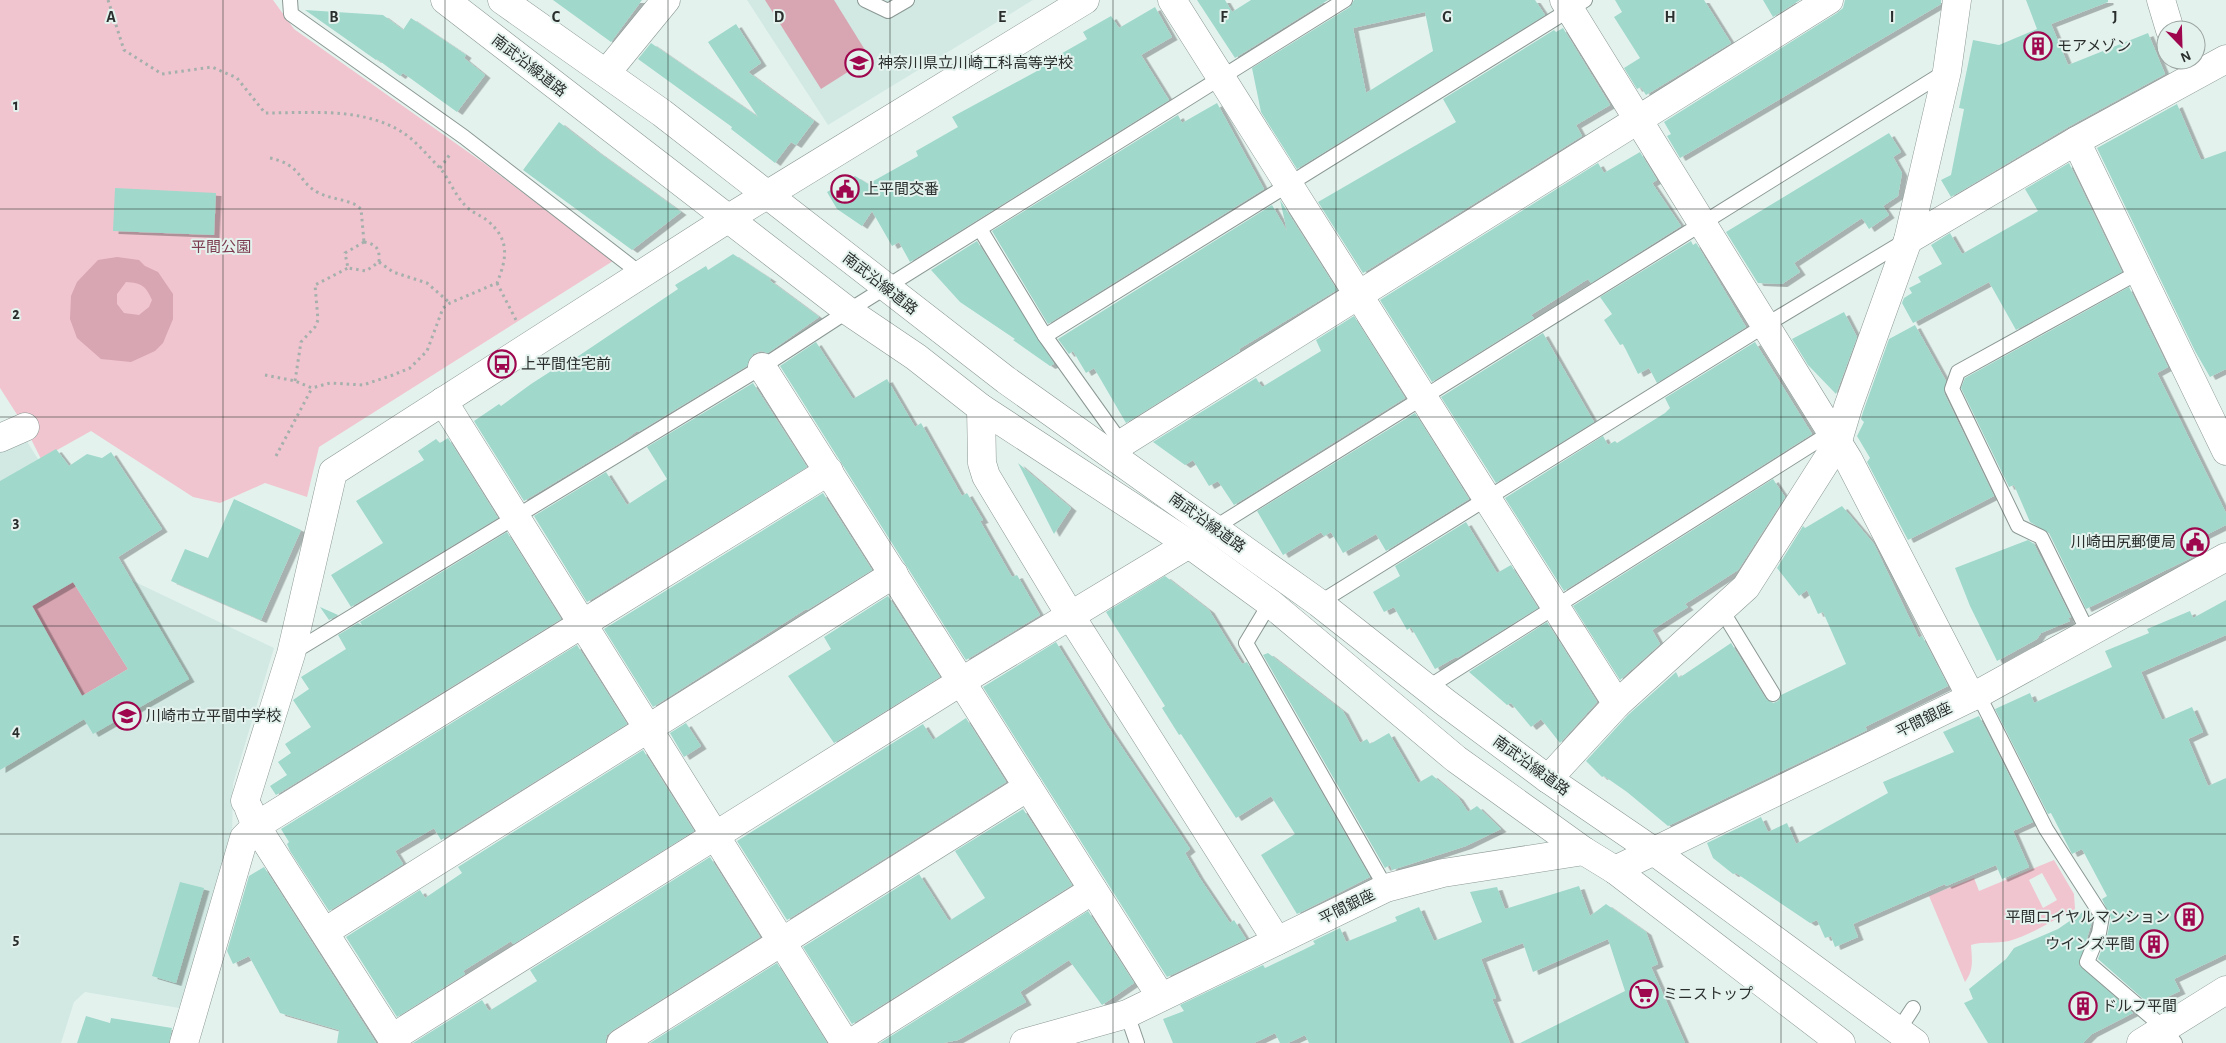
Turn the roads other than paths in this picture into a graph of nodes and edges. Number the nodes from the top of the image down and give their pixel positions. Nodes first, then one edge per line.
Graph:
1 (290, 0) edge
2 (445, 0) edge
3 (502, 0) edge
4 (666, 0) edge
5 (865, 0) edge
6 (907, 0) edge
7 (1086, 0) edge
8 (1172, 0) edge
9 (1345, 0) edge
10 (1829, 0) edge
11 (1957, 0) edge
12 (2161, 0) edge
13 (1573, 3) edge
14 (2167, 20) edge
15 (2226, 59) edge
16 (2206, 64) edge
17 (2183, 70) edge
18 (1947, 71) junction
19 (607, 72) junction
20 (1221, 77) junction
21 (1638, 120) junction
22 (2076, 141) junction
23 (1289, 185) junction
24 (768, 196) junction
25 (729, 218) junction
26 (1701, 224) junction
27 (980, 229) junction
28 (1908, 240) junction
29 (2139, 272) junction
30 (641, 274) junction
31 (885, 288) junction
32 (1358, 295) junction
33 (848, 311) junction
34 (1764, 326) junction
35 (1045, 336) junction
36 (762, 367) junction
37 (1423, 397) junction
38 (443, 401) junction
39 (981, 408) junction
40 (25, 427) dead end
41 (0, 438) edge
42 (1834, 439) junction
43 (1115, 448) junction
44 (2226, 451) edge
45 (829, 471) junction
46 (1488, 500) junction
47 (515, 517) junction
48 (1214, 528) junction
49 (1189, 544) junction
50 (2226, 557) edge
51 (894, 574) junction
52 (1270, 603) junction
53 (1319, 603) junction
54 (1555, 607) junction
55 (1721, 609) junction
56 (1070, 615) junction
57 (582, 624) junction
58 (2089, 634) junction
59 (292, 654) junction
60 (962, 681) junction
61 (1427, 688) junction
62 (1773, 694) dead end
63 (1974, 695) junction
64 (1617, 704) junction
65 (648, 729) junction
66 (1548, 779) junction
67 (1028, 787) junction
68 (256, 826) junction
69 (714, 834) junction
70 (1584, 851) junction
71 (1655, 852) junction
72 (1615, 870) junction
73 (1386, 888) junction
74 (1093, 890) junction
75 (326, 931) junction
76 (1277, 941) junction
77 (782, 942) junction
78 (2226, 990) edge
79 (1161, 997) junction
80 (1913, 1008) dead end
81 (1127, 1014) junction
82 (2170, 1035) edge
83 (1906, 1037) edge
84 (394, 1040) edge
85 (184, 1043) edge
86 (621, 1043) edge
87 (845, 1043) edge
88 (851, 1043) edge
89 (1024, 1043) edge
90 (1137, 1043) edge
91 (1841, 1043) edge
92 (2141, 1043) edge

1 - 30 lane
2 - 25 street, 南武沿線道路
3 - 19 street, 南武沿線道路
4 - 19 street
5 - 6 lane
7 - 24 street
8 - 20 street
9 - 20 lane
10 - 21 street
11 - 18 street
12 - 14 street
13 - 21 street
13 - 23 lane
15 - 16 street
17 - 22 street
18 - 26 lane
18 - 28 street
19 - 24 street, 南武沿線道路
20 - 23 street
20 - 27 lane
21 - 26 street
21 - 32 street
22 - 28 street
22 - 29 street
23 - 32 street
23 - 35 lane
24 - 25 street
24 - 31 street, 南武沿線道路
25 - 30 street
25 - 33 street, 南武沿線道路
26 - 34 street
26 - 37 lane
27 - 31 lane
27 - 35 lane
28 - 34 lane
28 - 42 street
29 - 44 street
29 - 58 lane
30 - 38 street
31 - 33 lane
31 - 43 street, 南武沿線道路
32 - 37 street
32 - 43 street
33 - 36 lane
33 - 39 street, 南武沿線道路
34 - 42 street
34 - 46 lane
35 - 43 lane
36 - 45 street
36 - 47 lane
37 - 46 street
37 - 48 lane
38 - 47 street
38 - 59 street
39 - 49 street, 南武沿線道路
39 - 56 street
40 - 41 street
42 - 54 lane
42 - 55 street
42 - 63 street
43 - 48 street, 南武沿線道路
45 - 51 street
45 - 57 street
46 - 53 lane
46 - 54 street
47 - 57 street
47 - 59 lane
48 - 53 street, 南武沿線道路
49 - 52 street, 南武沿線道路
49 - 56 street
50 - 58 street, 平間銀座
51 - 60 street
51 - 65 street
52 - 70 street, 南武沿線道路
52 - 73 lane
53 - 61 street, 南武沿線道路
54 - 61 lane
54 - 64 street
55 - 62 lane
55 - 64 street
56 - 60 street
56 - 76 street
57 - 65 street
57 - 68 street
58 - 63 street, 平間銀座
59 - 68 street
60 - 67 street
60 - 69 street
61 - 66 street, 南武沿線道路
63 - 71 street, 平間銀座
63 - 82 lane
64 - 66 street
65 - 69 street
65 - 75 street
66 - 71 street, 南武沿線道路
67 - 74 street
67 - 77 street
68 - 75 street
68 - 85 street
69 - 77 street
69 - 84 street
70 - 72 street, 南武沿線道路
70 - 73 street, 平間銀座
71 - 72 street, 平間銀座
71 - 83 street, 南武沿線道路
72 - 91 street, 南武沿線道路
73 - 76 street, 平間銀座
74 - 79 street
74 - 88 street
75 - 84 street
76 - 79 street, 平間銀座
77 - 86 street
77 - 87 street
78 - 82 street
79 - 81 street, 平間銀座
80 - 83 lane
81 - 89 street, 平間銀座
81 - 90 lane
82 - 92 street

